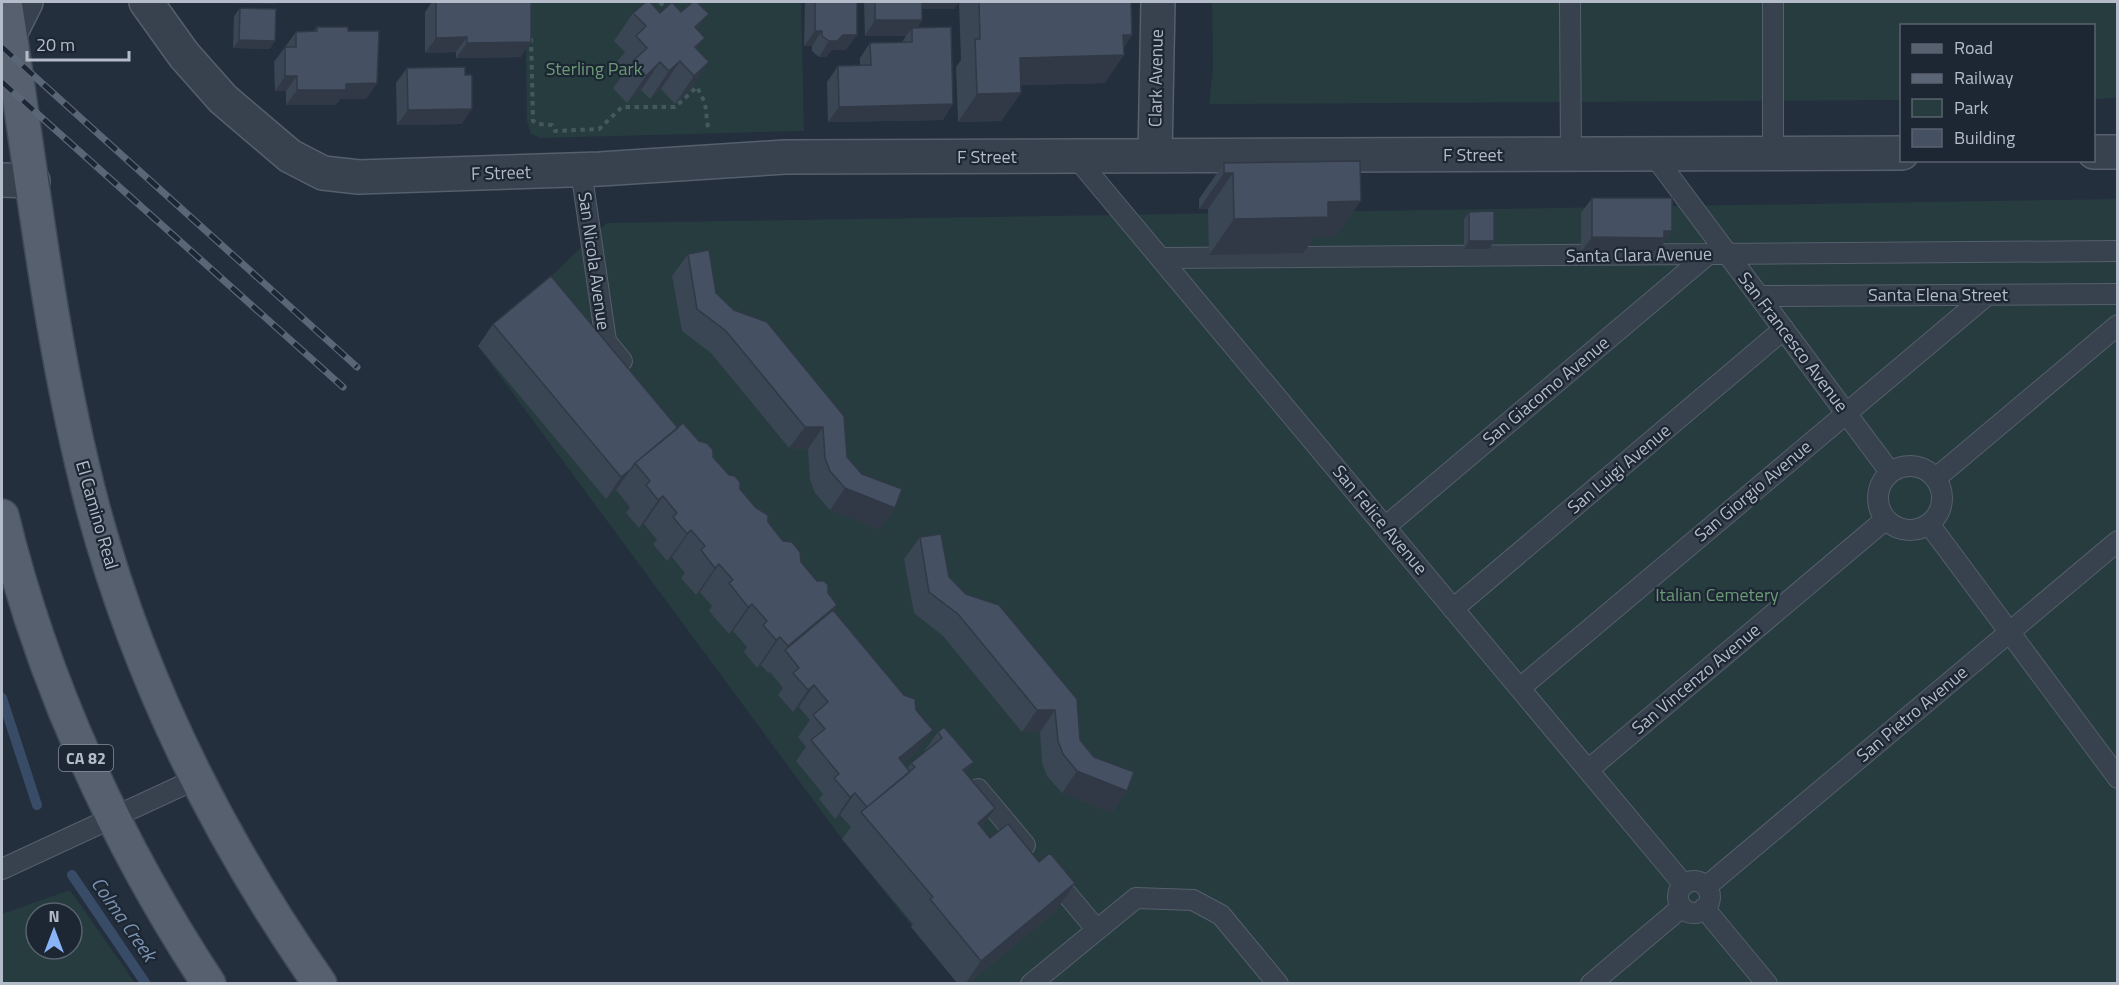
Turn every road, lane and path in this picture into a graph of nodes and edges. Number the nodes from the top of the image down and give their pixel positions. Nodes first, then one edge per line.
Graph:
1 (4, 2) edge
2 (27, 2) edge
3 (146, 2) edge
4 (660, 2) edge
5 (1158, 2) edge
6 (1570, 2) edge
7 (1773, 2) edge
8 (672, 14) edge
9 (10, 34) junction
10 (531, 37) edge
11 (696, 75) edge
12 (697, 87) junction
13 (708, 130) dead end
14 (2095, 152) edge
15 (2118, 152) edge
16 (1900, 153) edge
17 (1653, 154) junction
18 (1773, 154) junction
19 (1155, 155) junction
20 (1571, 155) junction
21 (1075, 156) junction
22 (581, 170) junction
23 (17, 181) edge
24 (2118, 251) edge
25 (1728, 254) junction
26 (1707, 255) junction
27 (1160, 258) junction
28 (2118, 294) edge
29 (1987, 295) junction
30 (1759, 297) junction
31 (2118, 325) edge
32 (1784, 329) junction
33 (636, 377) edge
34 (1846, 413) junction
35 (1890, 472) junction
36 (1936, 478) junction
37 (2, 516) edge
38 (1886, 519) junction
39 (1929, 524) junction
40 (1385, 527) junction
41 (2118, 541) edge
42 (1453, 609) junction
43 (2009, 632) junction
44 (1520, 688) junction
45 (1588, 770) junction
46 (968, 777) edge
47 (196, 778) junction
48 (2118, 778) edge
49 (114, 817) junction
50 (2, 869) edge
51 (1684, 885) junction
52 (1707, 886) junction
53 (1682, 907) junction
54 (1704, 908) junction
55 (1097, 930) junction
56 (209, 984) edge
57 (320, 984) edge
58 (1031, 984) edge
59 (1278, 984) edge
60 (1591, 984) edge
61 (1767, 984) edge

1 - 9 main road, El Camino Real
2 - 9 street
3 - 22 street, F Street
4 - 8 path
5 - 19 street, Clark Avenue
6 - 20 lane
7 - 18 lane
9 - 23 main road, El Camino Real
10 - 12 path
11 - 12 path
12 - 13 path
14 - 15 street
16 - 18 street, F Street
17 - 18 street, F Street
17 - 20 street, F Street
17 - 25 lane, San Francesco Avenue
19 - 20 street, F Street
19 - 21 street, F Street
21 - 22 street, F Street
21 - 27 lane, San Felice Avenue
22 - 33 lane, San Nicola Avenue
23 - 47 main road, El Camino Real
24 - 25 lane, Santa Clara Avenue
25 - 26 lane, Santa Clara Avenue
25 - 30 lane, San Francesco Avenue
26 - 27 lane, Santa Clara Avenue
26 - 40 lane, San Giacomo Avenue
27 - 40 lane, San Felice Avenue
28 - 29 lane, Santa Elena Street
29 - 30 lane, Santa Elena Street
29 - 34 lane, San Giorgio Avenue
30 - 32 lane, San Francesco Avenue
31 - 36 lane
32 - 34 lane, San Francesco Avenue
32 - 42 lane, San Luigi Avenue
34 - 35 lane, San Francesco Avenue
34 - 44 lane, San Giorgio Avenue
35 - 36 lane
35 - 38 lane
36 - 39 lane
37 - 49 main road, CA 82
38 - 39 lane
38 - 45 lane, San Vincenzo Avenue
39 - 43 lane
40 - 42 lane, San Felice Avenue
41 - 43 lane, San Pietro Avenue
42 - 44 lane, San Felice Avenue
43 - 48 lane
43 - 52 lane, San Pietro Avenue
44 - 45 lane, San Felice Avenue
45 - 51 lane, San Felice Avenue
46 - 55 lane
47 - 49 lane
47 - 57 main road, El Camino Real
49 - 50 lane
49 - 56 main road, CA 82
51 - 52 lane
51 - 53 lane
52 - 54 lane
53 - 54 lane
53 - 60 lane
54 - 61 lane
55 - 58 lane
55 - 59 lane

